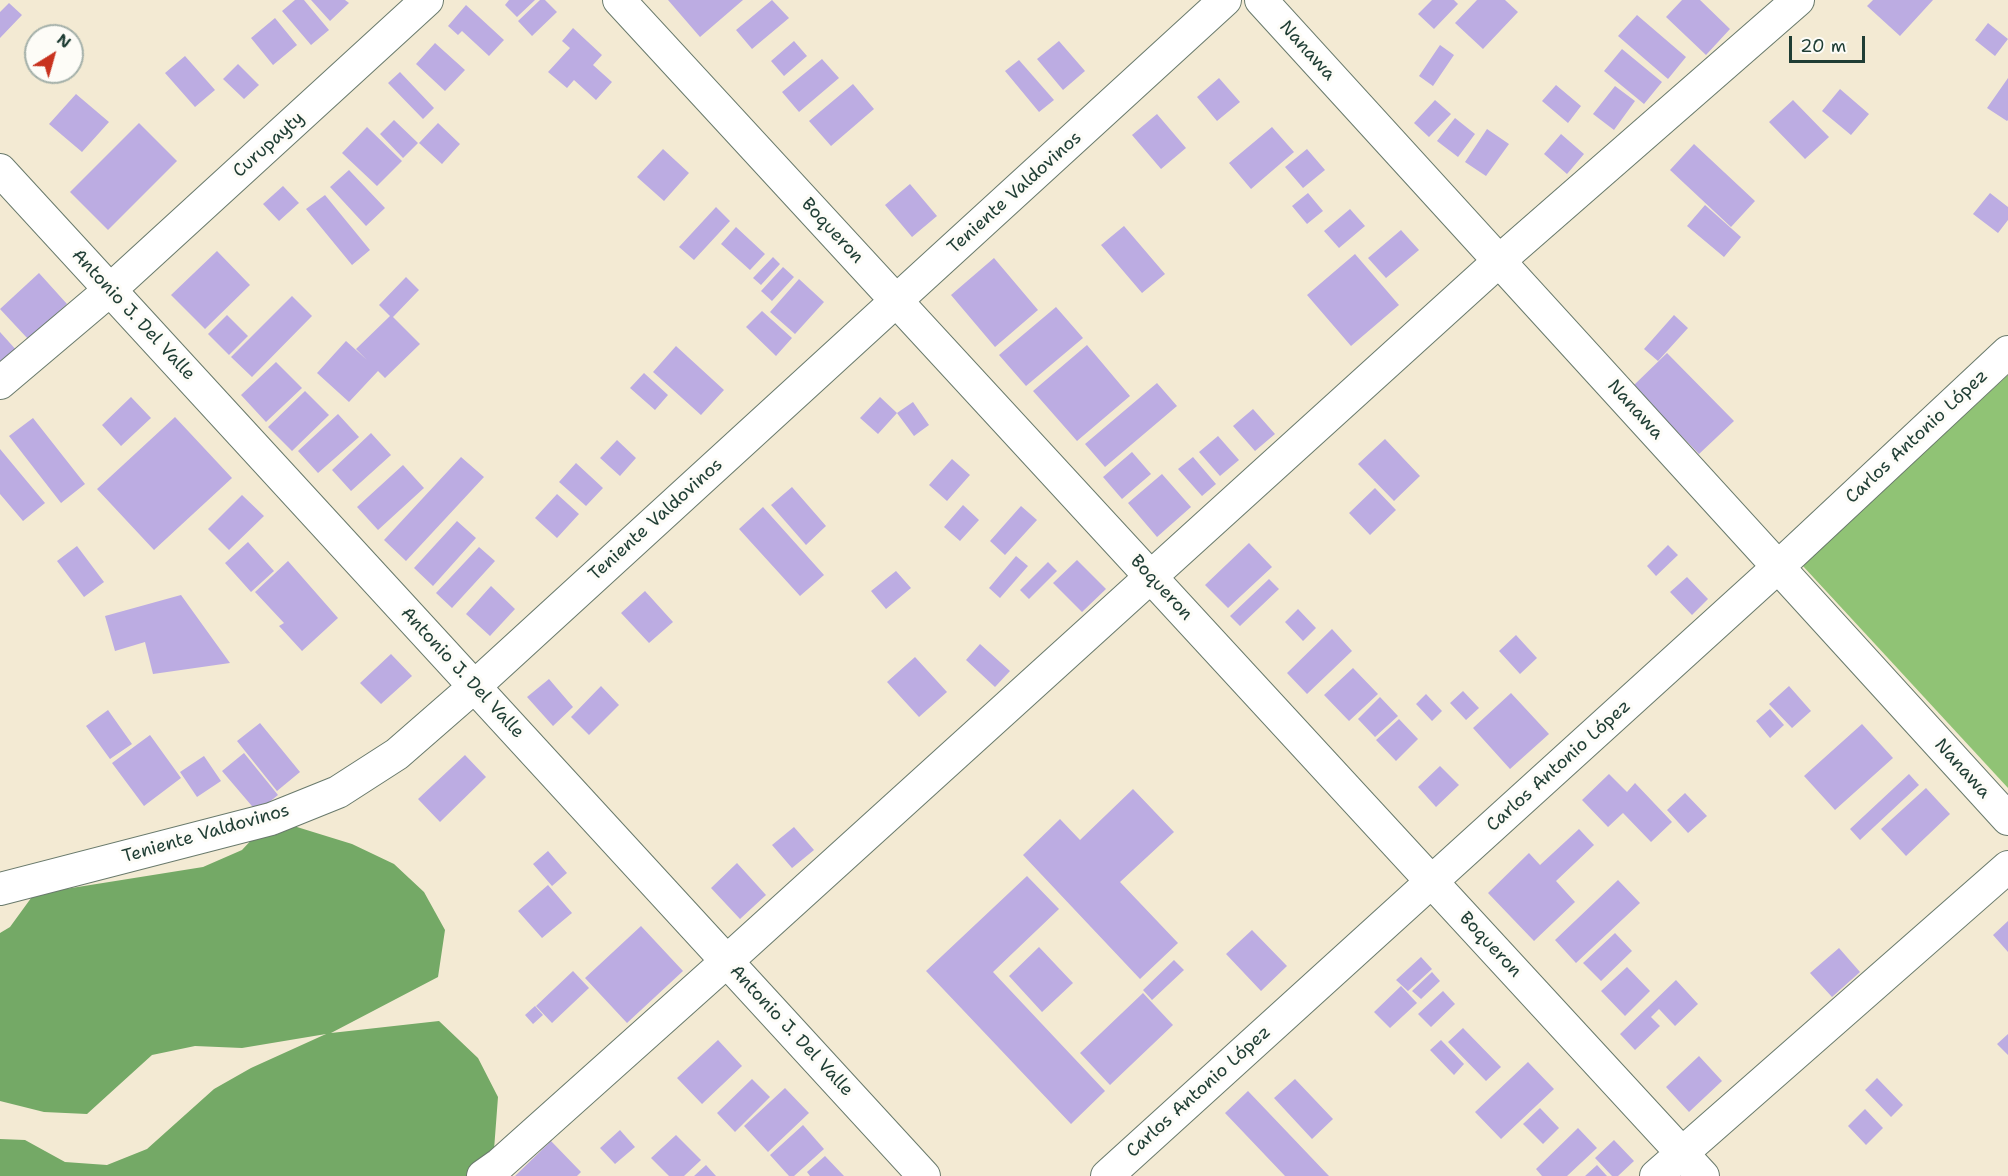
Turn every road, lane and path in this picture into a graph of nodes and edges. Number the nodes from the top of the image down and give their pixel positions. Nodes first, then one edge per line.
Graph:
1 (427, 0) edge
2 (619, 0) edge
3 (1225, 0) edge
4 (1261, 0) edge
5 (1798, 0) edge
6 (0, 170) edge
7 (1499, 261) junction
8 (110, 290) junction
9 (896, 301) junction
10 (2008, 352) edge
11 (0, 383) edge
12 (1778, 567) junction
13 (1150, 577) junction
14 (475, 686) junction
15 (2008, 819) edge
16 (2008, 867) edge
17 (1431, 882) junction
18 (0, 889) edge
19 (726, 961) junction
20 (1682, 1153) junction
21 (483, 1176) edge
22 (924, 1176) edge
23 (1107, 1176) edge
24 (1656, 1176) edge
25 (1703, 1176) edge

1 - 8 street, Curupayty
2 - 9 street, Boqueron
3 - 9 street, Teniente Valdovinos
4 - 7 street, Nanawa
5 - 7 street
6 - 8 street, Antonio J. Del Valle
7 - 12 street, Nanawa
7 - 13 street
8 - 11 street, Curupayty
8 - 14 street, Antonio J. Del Valle
9 - 13 street, Boqueron
9 - 14 street, Teniente Valdovinos
10 - 12 street, Carlos Antonio López
12 - 15 street, Nanawa
12 - 17 street, Carlos Antonio López
13 - 17 street, Boqueron
13 - 19 street
14 - 18 street, Teniente Valdovinos
14 - 19 street, Antonio J. Del Valle
16 - 20 street
17 - 20 street, Boqueron
17 - 23 street, Carlos Antonio López
19 - 21 street
19 - 22 street, Antonio J. Del Valle
20 - 24 street
20 - 25 street, Boqueron

